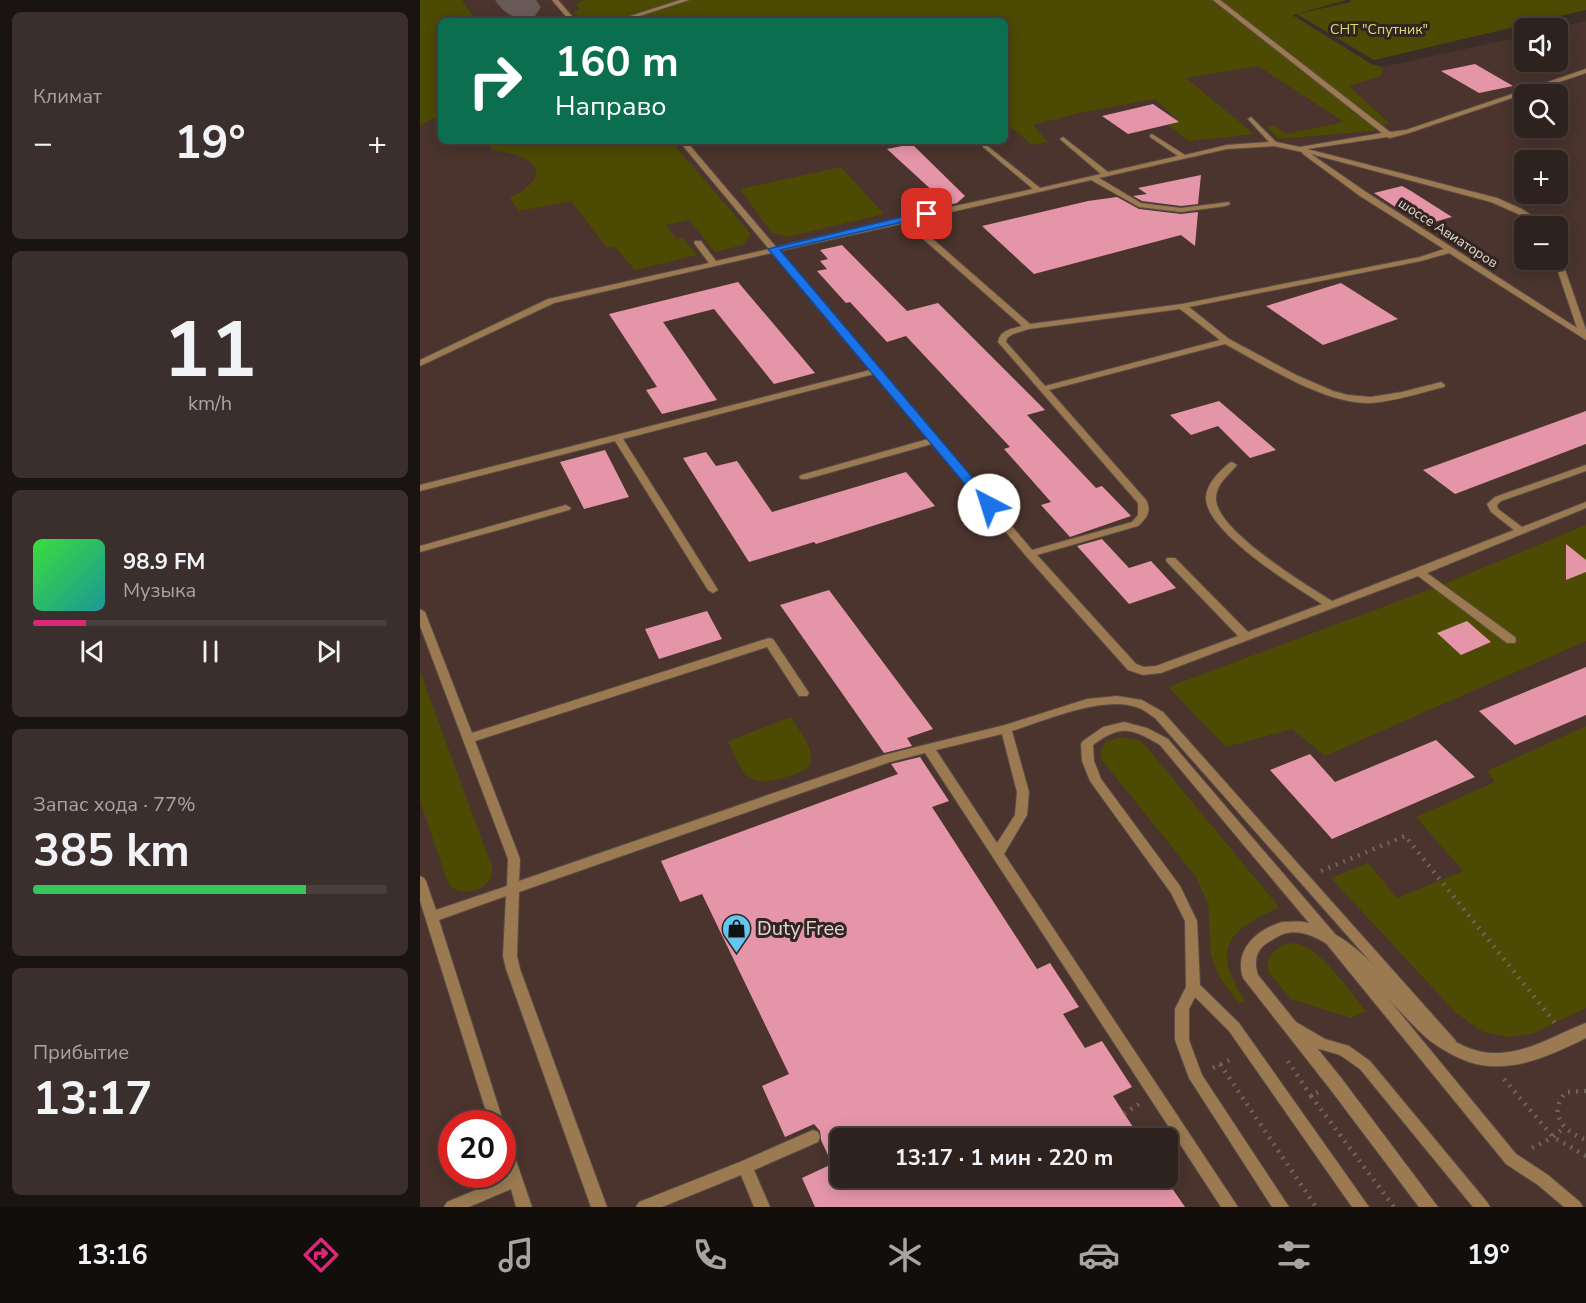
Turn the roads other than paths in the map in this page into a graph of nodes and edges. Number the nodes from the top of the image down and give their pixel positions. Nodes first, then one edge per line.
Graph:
1 (555, 0) edge
2 (686, 0) edge
3 (1216, 0) edge
4 (570, 18) edge
5 (628, 18) edge
6 (1586, 71) edge
7 (1251, 119) dead end
8 (1152, 136) dead end
9 (1390, 136) junction
10 (1063, 140) dead end
11 (685, 144) edge
12 (1274, 144) junction
13 (985, 146) dead end
14 (1297, 148) junction
15 (1182, 156) junction
16 (1106, 173) junction
17 (1091, 177) junction
18 (1037, 189) junction
19 (1226, 204) dead end
20 (1526, 216) edge
21 (905, 219) junction
22 (698, 243) dead end
23 (773, 249) junction
24 (1450, 250) junction
25 (713, 263) junction
26 (1562, 270) edge
27 (1182, 306) junction
28 (1028, 327) junction
29 (1585, 337) edge
30 (1226, 341) junction
31 (420, 363) edge
32 (876, 371) junction
33 (1441, 385) dead end
34 (1043, 389) junction
35 (618, 438) junction
36 (935, 440) junction
37 (1232, 465) dead end
38 (1586, 468) edge
39 (804, 477) dead end
40 (420, 488) edge
41 (1586, 505) edge
42 (566, 508) dead end
43 (1521, 531) junction
44 (420, 549) edge
45 (1030, 554) junction
46 (1171, 560) dead end
47 (1419, 572) junction
48 (713, 590) dead end
49 (1329, 604) junction
50 (420, 612) edge
51 (1246, 637) junction
52 (1511, 640) dead end
53 (803, 693) dead end
54 (1006, 729) junction
55 (470, 738) junction
56 (928, 748) junction
57 (998, 853) junction
58 (420, 881) edge
59 (514, 887) junction
60 (432, 917) junction
61 (1330, 938) junction
62 (1193, 987) junction
63 (1283, 1020) junction
64 (1586, 1030) edge
65 (1456, 1048) junction
66 (493, 1110) edge
67 (813, 1137) dead end
68 (745, 1167) junction
69 (516, 1183) edge
70 (496, 1188) edge
71 (452, 1207) edge
72 (524, 1207) edge
73 (599, 1207) edge
74 (644, 1207) edge
75 (762, 1207) edge
76 (1230, 1207) edge
77 (1281, 1207) edge
78 (1361, 1207) edge
79 (1429, 1207) edge
80 (1482, 1207) edge
81 (1575, 1207) edge

1 - 4 lane
2 - 5 lane
3 - 9 lane
6 - 9 lane
7 - 12 lane
8 - 15 lane
9 - 14 lane
10 - 16 lane
11 - 23 lane
12 - 14 lane
12 - 15 lane
13 - 18 lane
14 - 20 lane
14 - 24 lane, шоссе Авиаторов
15 - 16 lane
16 - 17 lane
17 - 18 lane
17 - 19 lane
18 - 21 lane
21 - 23 lane
21 - 28 lane
22 - 25 lane
23 - 25 lane
23 - 32 lane
24 - 27 lane
24 - 29 lane, шоссе Авиаторов
25 - 31 lane
26 - 29 lane
27 - 28 lane
27 - 30 lane
28 - 34 lane
30 - 33 lane
30 - 34 lane
32 - 35 lane
32 - 36 lane
34 - 45 lane
35 - 40 lane
35 - 48 lane
36 - 39 lane
36 - 45 lane
37 - 49 lane
38 - 43 lane
41 - 43 lane
42 - 44 lane
43 - 47 lane
45 - 51 lane
46 - 51 lane
47 - 49 lane
47 - 52 lane
49 - 51 lane
50 - 55 lane
53 - 55 lane
54 - 56 lane
54 - 57 lane
54 - 65 lane
55 - 59 lane
56 - 57 lane
56 - 59 lane
57 - 76 lane
58 - 60 lane
59 - 60 lane
59 - 73 lane
60 - 66 lane
61 - 62 lane
61 - 63 street
61 - 65 street
61 - 81 lane
62 - 77 lane
62 - 78 lane
63 - 79 street
63 - 80 lane
64 - 65 street
67 - 68 lane
68 - 74 lane
68 - 75 lane
69 - 72 lane
70 - 71 lane

